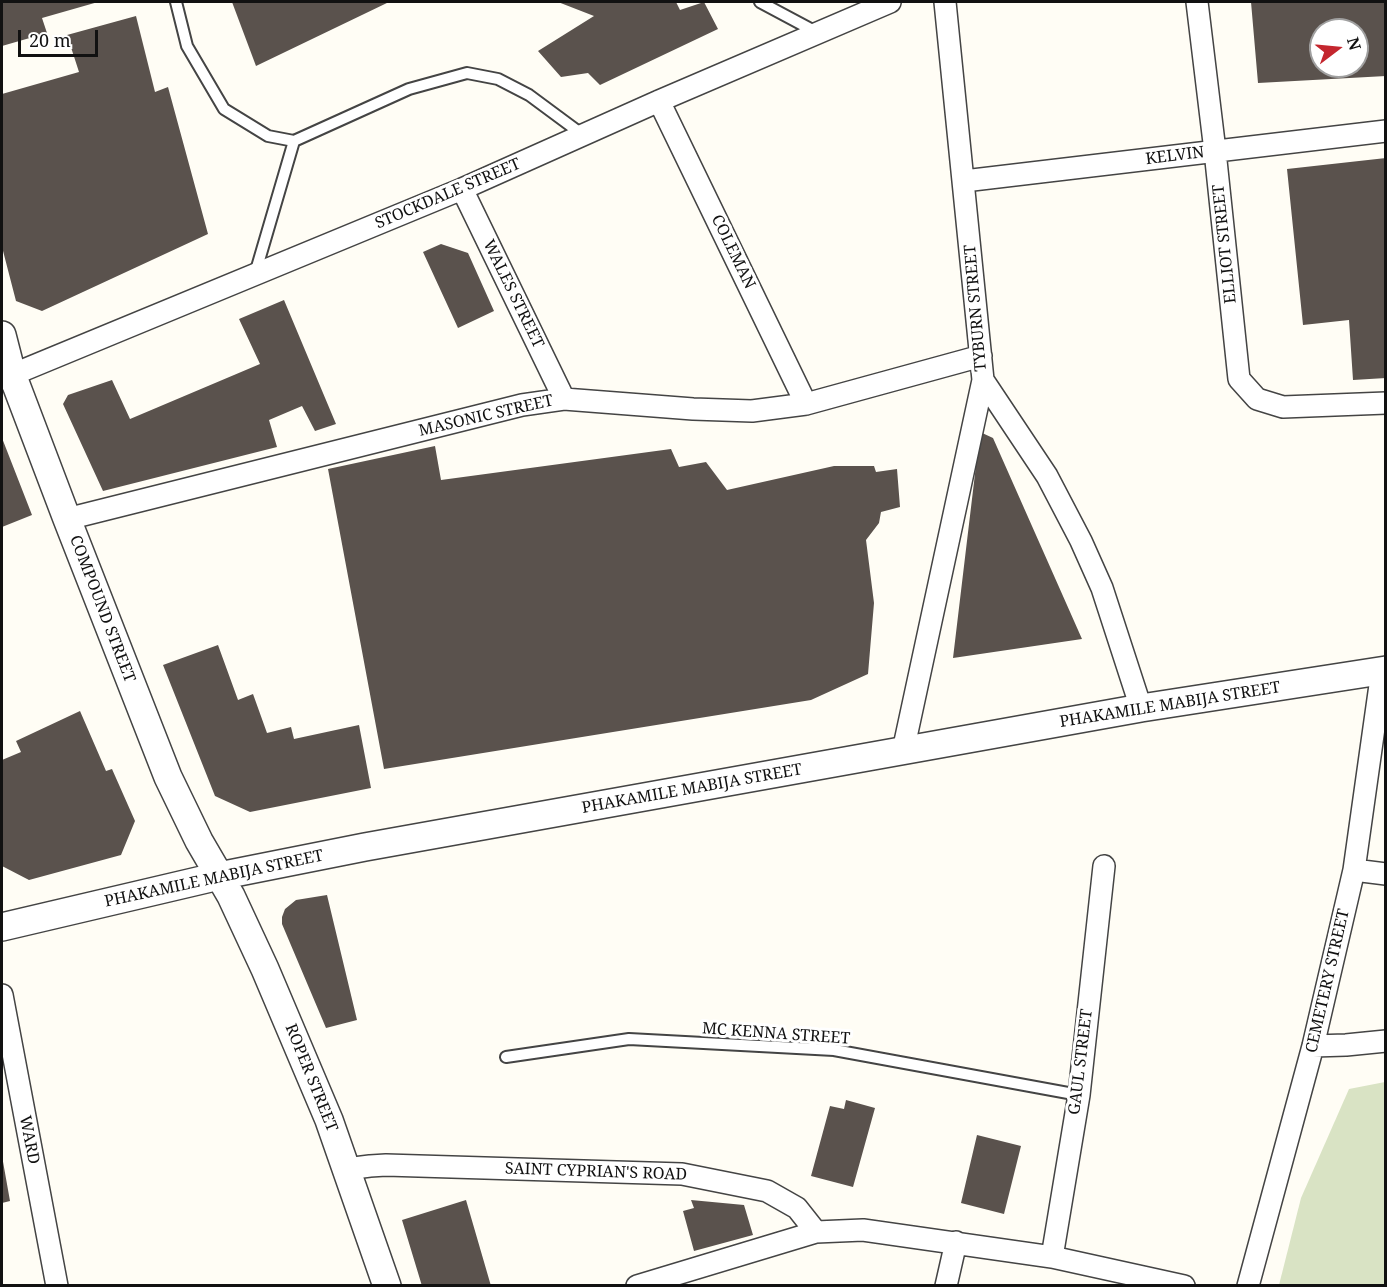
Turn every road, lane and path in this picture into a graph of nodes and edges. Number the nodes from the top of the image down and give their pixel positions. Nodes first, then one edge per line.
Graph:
1 (176, 2) edge
2 (760, 2) edge
3 (890, 2) edge
4 (945, 2) edge
5 (1197, 2) edge
6 (818, 33) junction
7 (659, 101) junction
8 (1386, 131) edge
9 (583, 135) junction
10 (294, 141) junction
11 (1215, 151) junction
12 (964, 181) junction
13 (462, 189) junction
14 (255, 275) junction
15 (2, 335) edge
16 (981, 356) junction
17 (7, 376) edge
18 (983, 380) junction
19 (564, 399) junction
20 (1386, 403) edge
21 (806, 404) junction
22 (67, 519) junction
23 (1384, 670) edge
24 (1141, 708) junction
25 (903, 751) junction
26 (1104, 866) dead end
27 (1354, 870) junction
28 (1386, 874) edge
29 (219, 876) junction
30 (2, 927) edge
31 (2, 996) edge
32 (1386, 1041) edge
33 (1313, 1046) junction
34 (506, 1057) dead end
35 (1078, 1095) junction
36 (346, 1170) junction
37 (816, 1233) junction
38 (956, 1242) junction
39 (1052, 1257) junction
40 (57, 1286) edge
41 (387, 1286) edge
42 (637, 1286) edge
43 (946, 1286) edge
44 (1184, 1286) edge
45 (1248, 1286) edge

1 - 10 lane
2 - 6 lane
3 - 6 street, STOCKDALE STREET
4 - 12 street, TYBURN STREET
5 - 11 street, ELLIOT STREET
6 - 7 street, STOCKDALE STREET
7 - 9 street, STOCKDALE STREET
7 - 21 street, COLEMAN
8 - 11 street, KELVIN
9 - 10 lane
9 - 13 street, STOCKDALE STREET
10 - 14 lane
11 - 12 street, KELVIN
11 - 20 street, ELLIOT STREET
12 - 16 street, TYBURN STREET
13 - 14 street, STOCKDALE STREET
13 - 19 street, WALES STREET
14 - 17 street, STOCKDALE STREET
15 - 17 street, COMPOUND STREET
16 - 18 street, TYBURN STREET
16 - 21 street, MASONIC STREET
17 - 22 street, COMPOUND STREET
18 - 24 street
18 - 25 street, TYBURN STREET
19 - 21 street, MASONIC STREET
19 - 22 street, MASONIC STREET
22 - 29 street, COMPOUND STREET
23 - 24 street, PHAKAMILE MABIJA STREET
23 - 27 street, CEMETERY STREET
24 - 25 street, PHAKAMILE MABIJA STREET
25 - 29 street, PHAKAMILE MABIJA STREET
26 - 35 street, GAUL STREET
27 - 28 street
27 - 33 street, CEMETERY STREET
29 - 30 street, PHAKAMILE MABIJA STREET
29 - 36 street, ROPER STREET
31 - 40 street, WARD
32 - 33 street
33 - 45 street, CEMETERY STREET
34 - 35 lane, MC KENNA STREET
35 - 39 street, GAUL STREET
36 - 37 street, SAINT CYPRIAN'S ROAD
36 - 41 street, ROPER STREET
37 - 38 street
37 - 42 street
38 - 39 street
38 - 43 street
39 - 44 street

